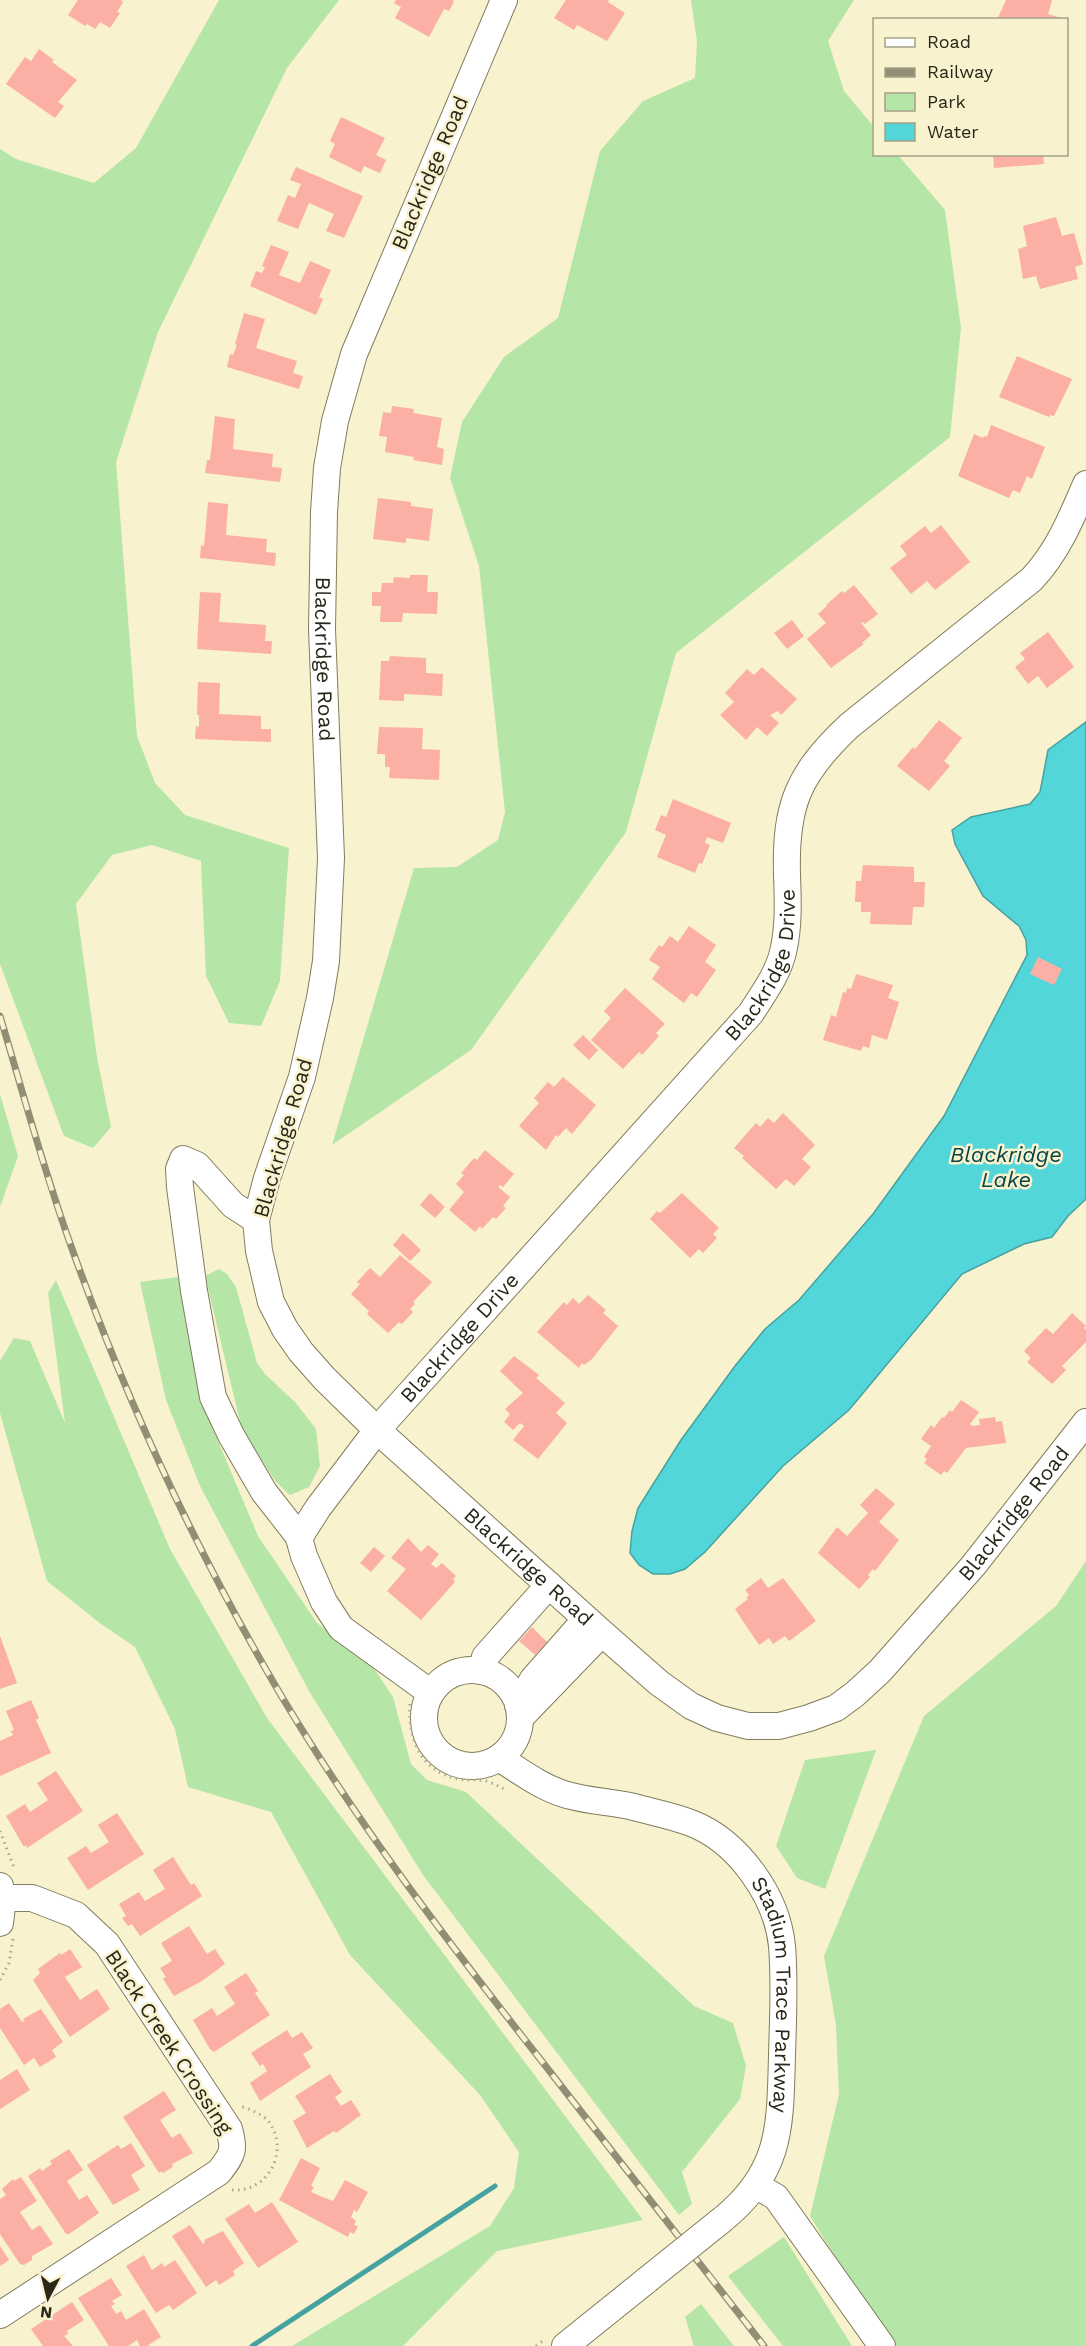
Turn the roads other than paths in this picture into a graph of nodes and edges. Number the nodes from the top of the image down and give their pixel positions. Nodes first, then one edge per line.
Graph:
1 (504, 0) edge
2 (1086, 484) edge
3 (256, 1220) junction
4 (1086, 1422) edge
5 (377, 1430) junction
6 (300, 1538) junction
7 (549, 1586) junction
8 (594, 1626) junction
9 (481, 1671) junction
10 (425, 1688) junction
11 (519, 1711) junction
12 (499, 1758) junction
13 (8, 1907) edge
14 (757, 2186) junction
15 (0, 2315) edge
16 (565, 2346) edge
17 (882, 2346) edge

1 - 3 street, Blackridge Road
2 - 5 street, Blackridge Drive
3 - 5 street, Blackridge Road
3 - 6 street
4 - 8 street, Blackridge Road
5 - 6 street, Blackridge Drive
5 - 7 street, Blackridge Road
6 - 10 street
7 - 8 street, Blackridge Road
7 - 9 street
8 - 11 street
9 - 10 street
9 - 11 street
10 - 12 street
11 - 12 street
12 - 14 street, Stadium Trace Parkway
13 - 15 street, Black Creek Crossing
14 - 16 street, Stadium Trace Parkway, bridge
14 - 17 street

